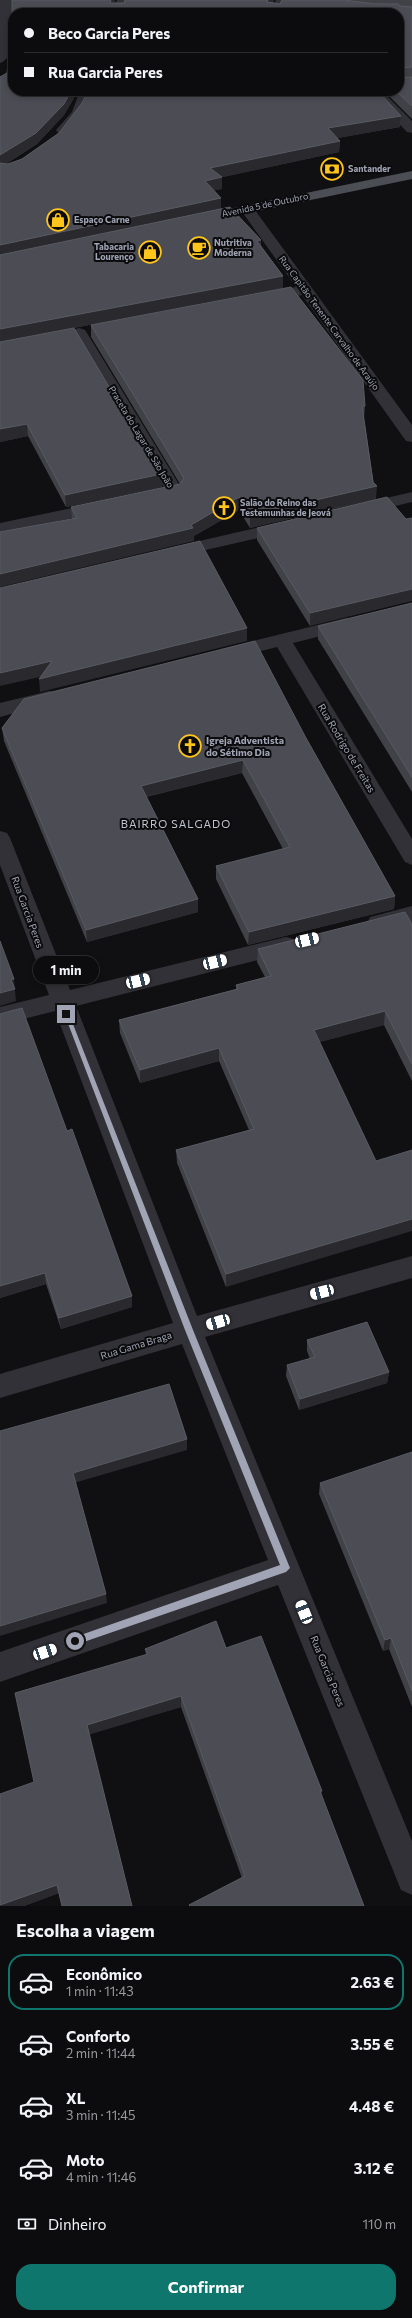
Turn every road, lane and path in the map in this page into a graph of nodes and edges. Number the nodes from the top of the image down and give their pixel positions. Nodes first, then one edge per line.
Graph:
1 (6, 0) edge
2 (4, 59) edge
3 (85, 96) edge
4 (380, 96) edge
5 (412, 129) edge
6 (55, 140) edge
7 (412, 176) edge
8 (247, 209) junction
9 (193, 220) edge
10 (306, 290) junction
11 (251, 300) edge
12 (79, 333) edge
13 (406, 422) edge
14 (412, 437) edge
15 (412, 497) edge
16 (136, 499) edge
17 (114, 504) edge
18 (342, 514) edge
19 (303, 523) edge
20 (0, 528) edge
21 (156, 557) edge
22 (366, 619) edge
23 (282, 640) junction
24 (214, 657) edge
25 (69, 693) edge
26 (0, 710) edge
27 (0, 838) edge
28 (412, 857) edge
29 (412, 914) edge
30 (361, 927) edge
31 (307, 940) edge
32 (61, 1000) junction
33 (0, 1016) edge
34 (412, 1267) edge
35 (189, 1330) junction
36 (0, 1386) edge
37 (286, 1568) junction
38 (0, 1667) edge
39 (412, 1879) edge

1 - 2 street
3 - 6 street
4 - 5 street
7 - 8 main road, Avenida 5 de Outubro
8 - 9 main road, Avenida 5 de Outubro
8 - 10 street, Rua Capitão Tenente Carvalho de Araújo
10 - 11 street
10 - 13 street, Rua Capitão Tenente Carvalho de Araújo
12 - 16 street, Praceta do Lagar de São João
13 - 14 street, Rua Capitão Tenente Carvalho de Araújo
15 - 18 street
17 - 20 street
19 - 21 street
22 - 23 street
23 - 24 street
23 - 28 street, Rua Rodrigo de Freitas
25 - 26 street
27 - 32 street, Rua Garcia Peres
29 - 30 street
31 - 32 street
32 - 33 street
32 - 35 street, Rua Garcia Peres
34 - 35 street, Rua Gama Braga
35 - 36 street, Rua Gama Braga
35 - 37 street, Rua Garcia Peres
37 - 38 street
37 - 39 street, Rua Garcia Peres

